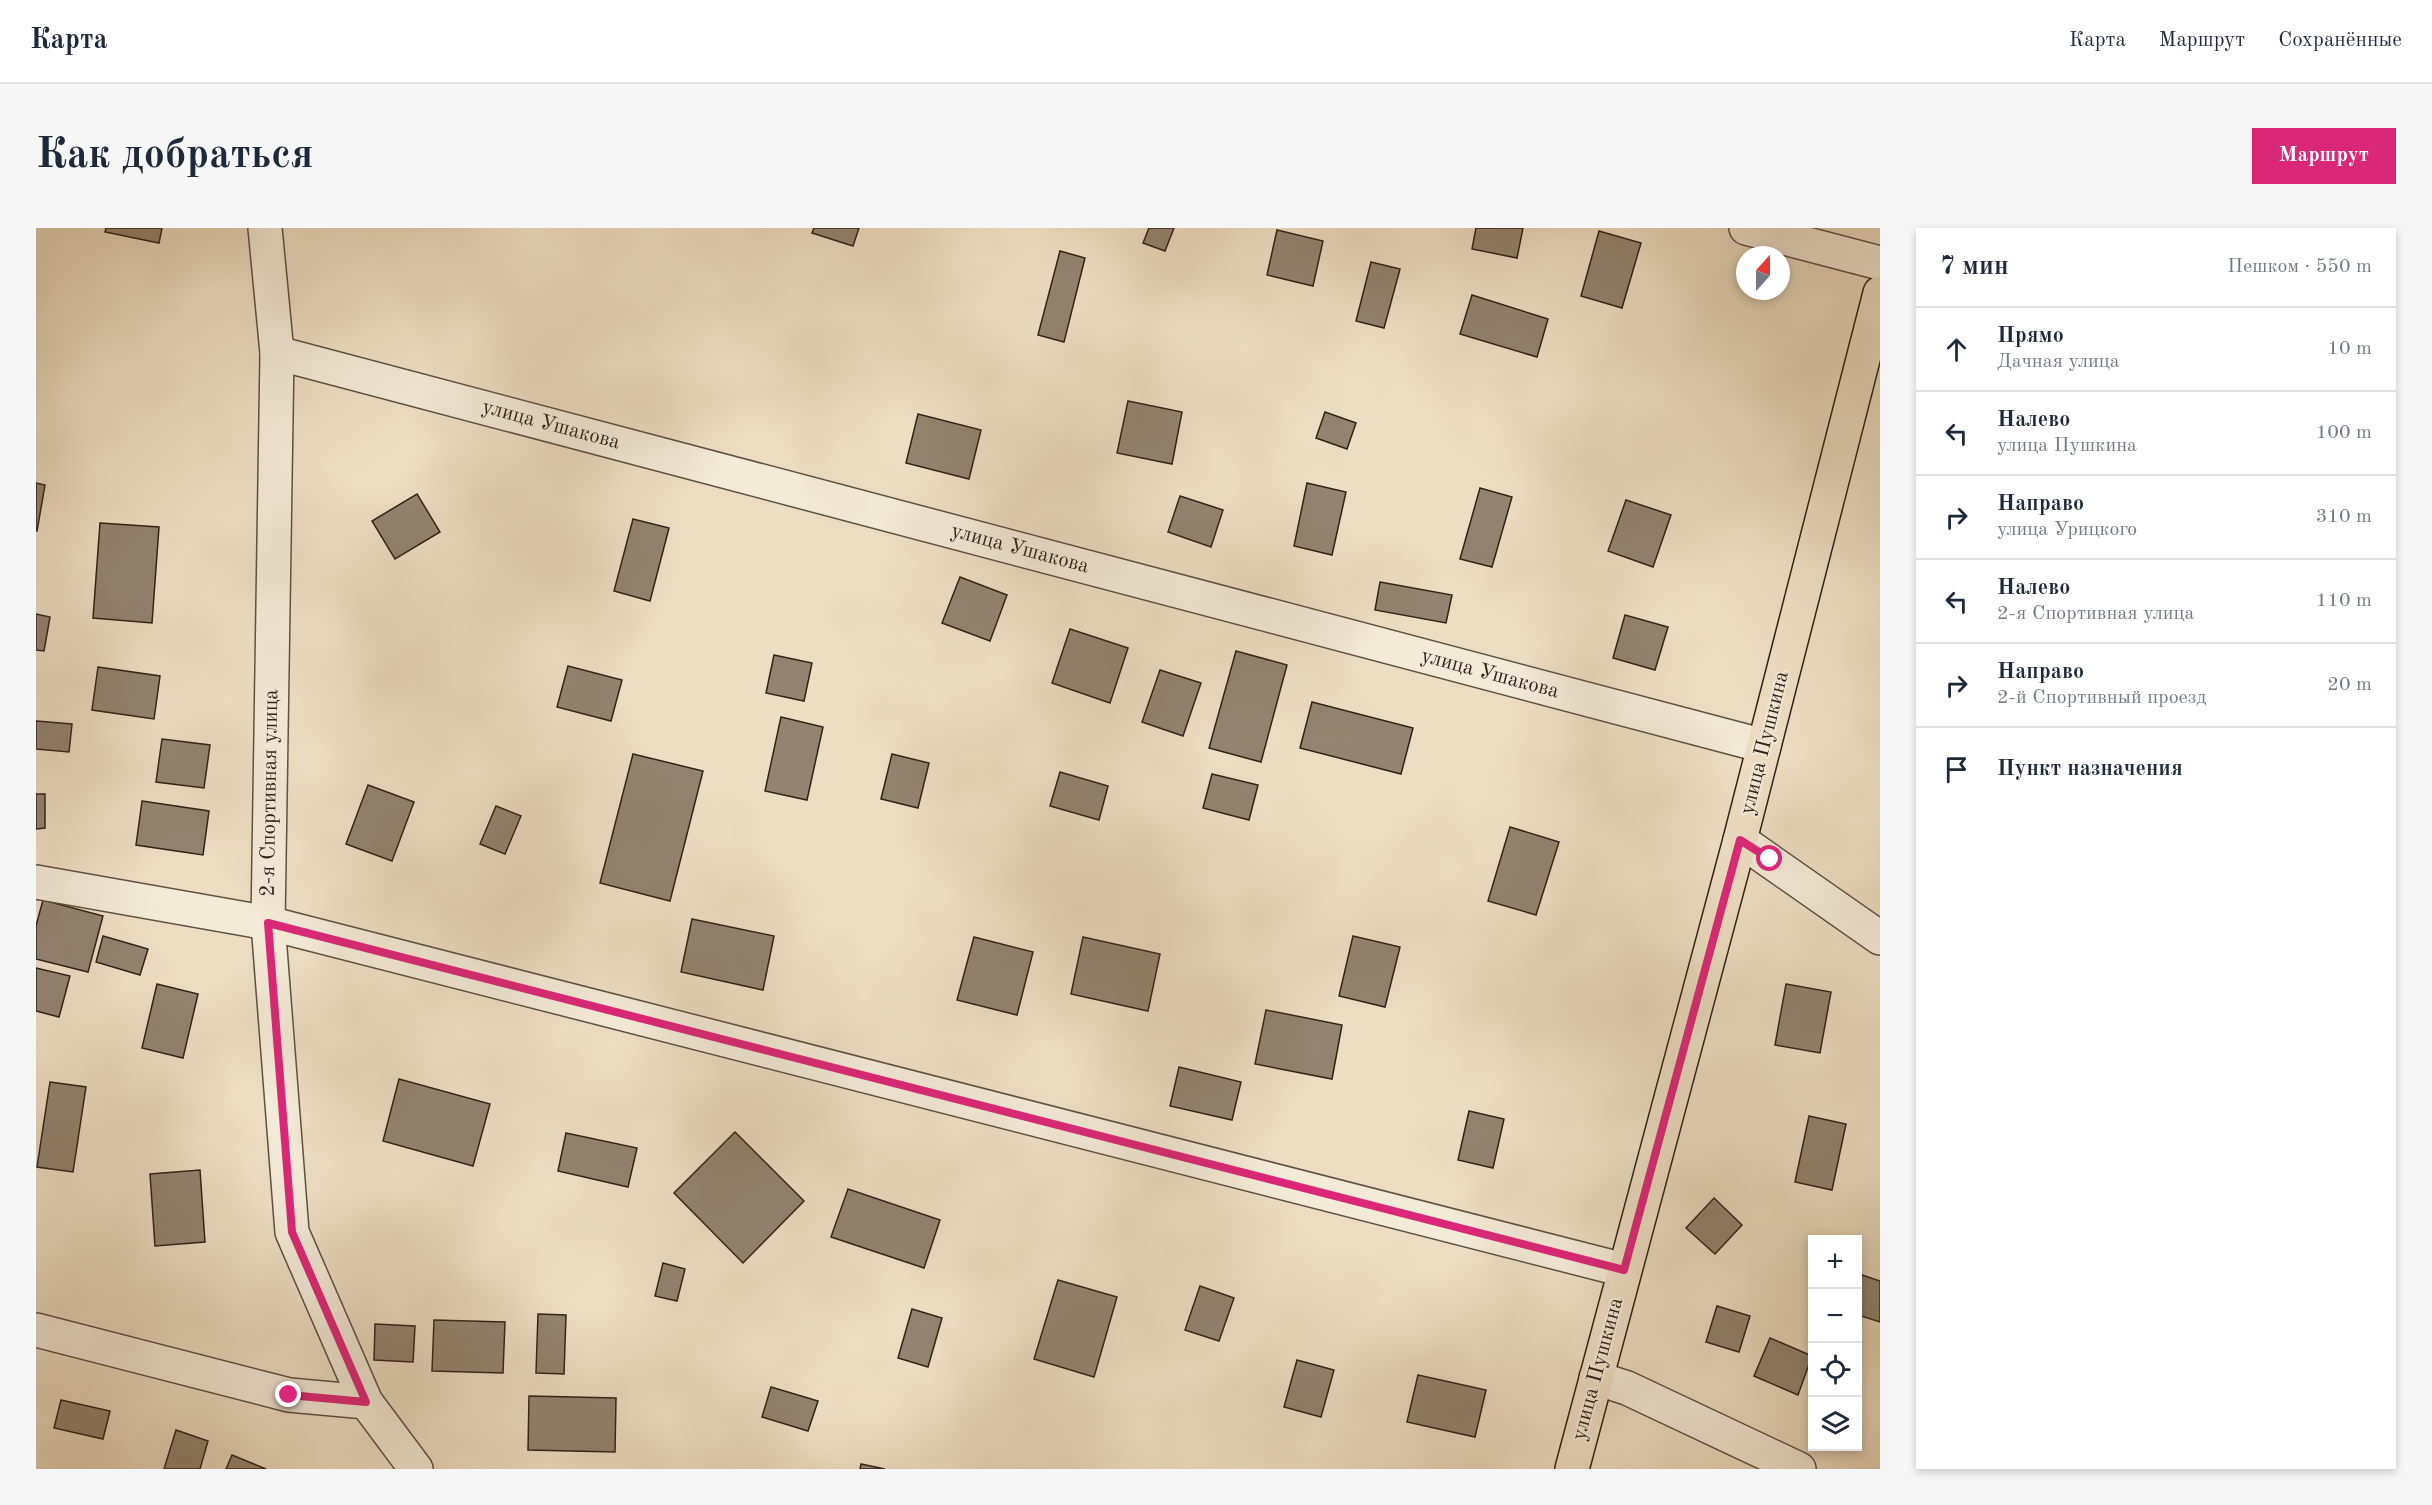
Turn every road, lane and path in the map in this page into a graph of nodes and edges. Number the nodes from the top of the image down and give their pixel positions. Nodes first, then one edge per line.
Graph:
1 (265, 228) edge
2 (1746, 228) edge
3 (1880, 263) edge
4 (1880, 293) edge
5 (277, 353) junction
6 (1764, 746) junction
7 (1740, 840) junction
8 (36, 882) edge
9 (268, 923) junction
10 (1880, 938) edge
11 (1624, 1270) junction
12 (36, 1330) edge
13 (1596, 1378) junction
14 (366, 1402) junction
15 (416, 1469) edge
16 (1572, 1469) edge
17 (1799, 1469) edge

1 - 5 street, 2-я Спортивная улица
2 - 3 street
4 - 6 main road, улица Пушкина
5 - 6 street, улица Ушакова
5 - 9 street, 2-я Спортивная улица
6 - 7 main road, улица Пушкина
7 - 10 street
7 - 11 main road, улица Пушкина
8 - 9 street
9 - 11 street
9 - 14 street, 2-я Спортивная улица
11 - 13 main road, улица Пушкина
12 - 14 street
13 - 16 main road, улица Пушкина
13 - 17 street
14 - 15 street, 2-я Спортивная улица

